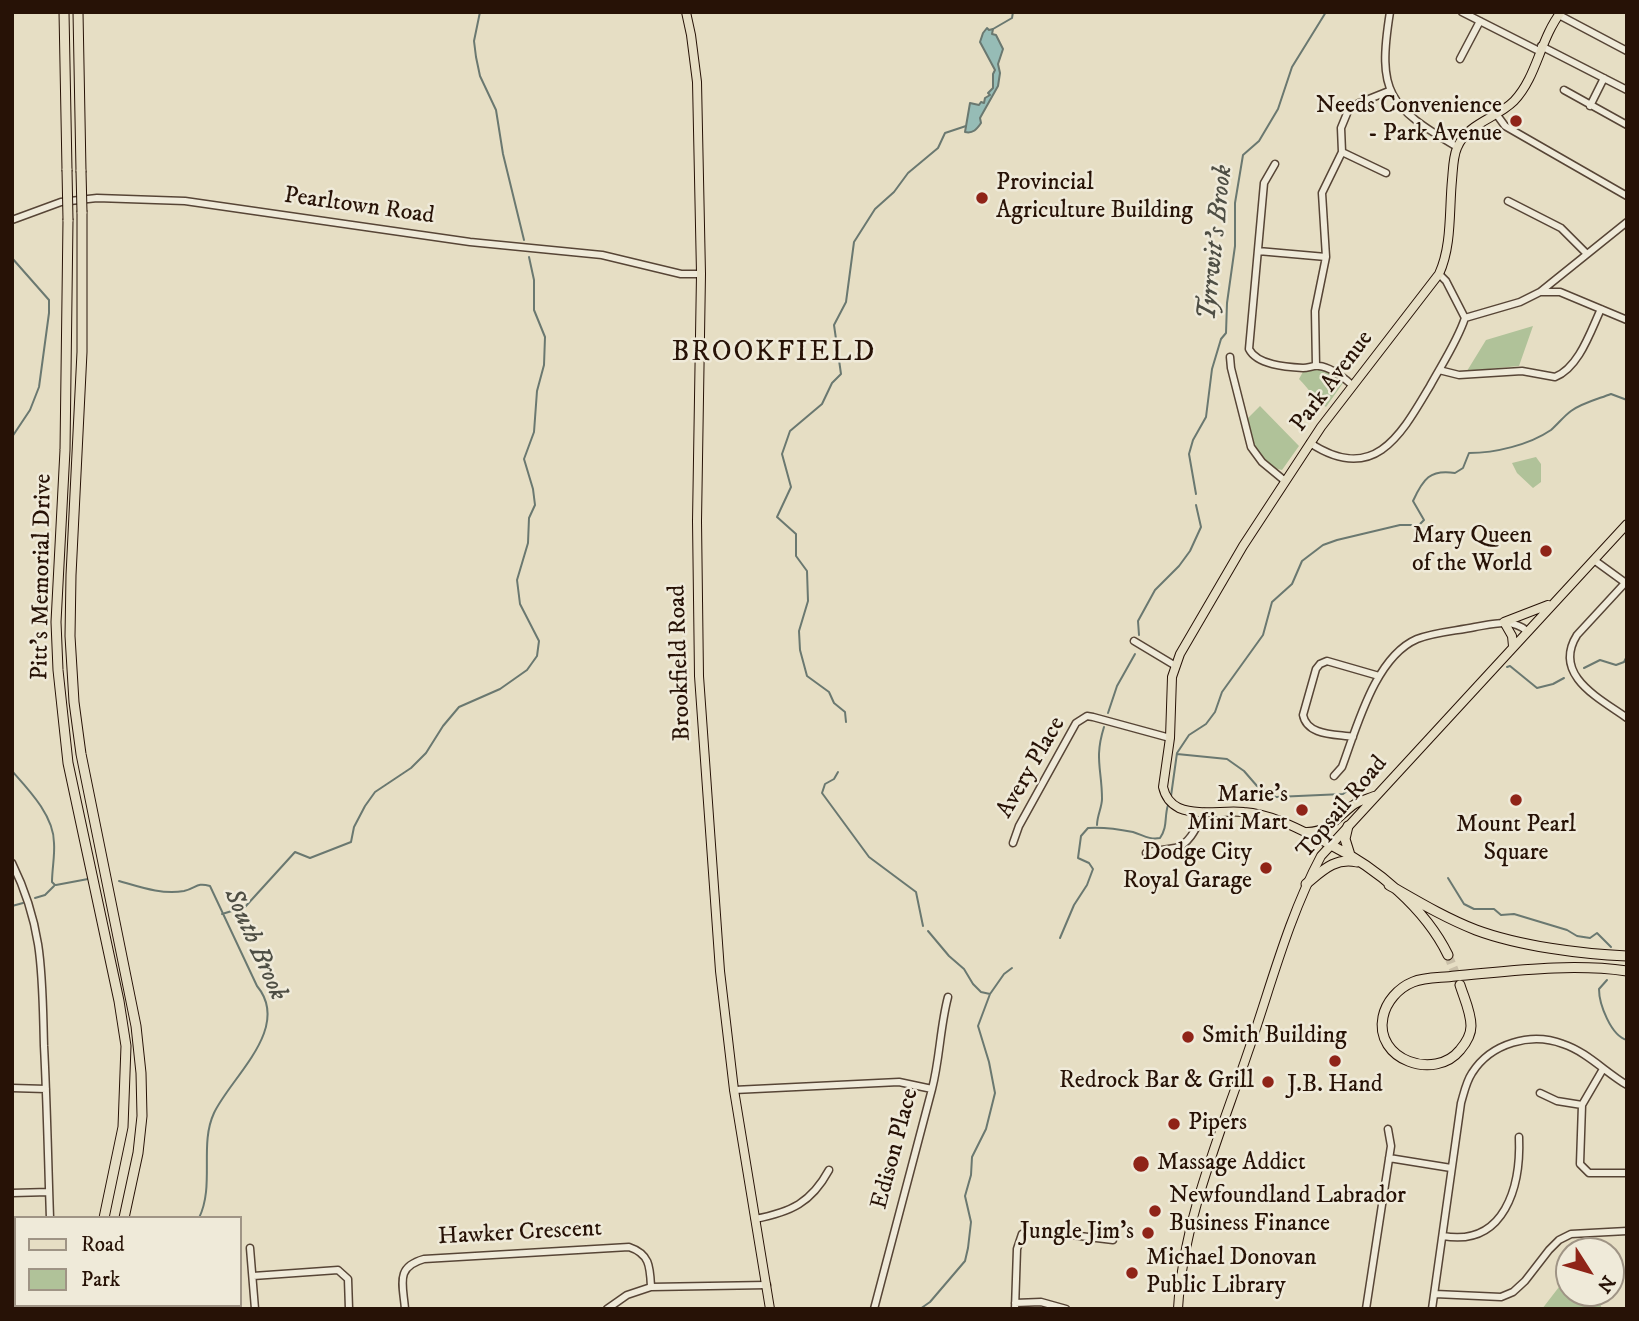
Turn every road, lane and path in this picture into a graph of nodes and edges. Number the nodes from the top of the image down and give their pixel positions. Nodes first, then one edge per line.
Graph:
1 (64, 12) edge
2 (78, 12) edge
3 (686, 12) edge
4 (1390, 12) edge
5 (1462, 12) edge
6 (1560, 13) edge
7 (1479, 21) junction
8 (1540, 49) junction
9 (1627, 51) edge
10 (1460, 59) dead end
11 (1604, 78) junction
12 (1564, 90) dead end
13 (1627, 90) edge
14 (1389, 91) junction
15 (1590, 106) junction
16 (1497, 115) junction
17 (1627, 125) edge
18 (1457, 147) junction
19 (1342, 152) junction
20 (1275, 164) dead end
21 (1385, 173) dead end
22 (1627, 196) edge
23 (1508, 201) dead end
24 (12, 220) edge
25 (1627, 222) edge
26 (1258, 251) junction
27 (1586, 253) junction
28 (1326, 257) junction
29 (701, 274) junction
30 (1439, 274) junction
31 (1541, 292) junction
32 (1601, 309) junction
33 (1465, 318) junction
34 (1627, 320) edge
35 (1230, 357) dead end
36 (1316, 366) junction
37 (1439, 370) junction
38 (1352, 385) junction
39 (1310, 443) junction
40 (1285, 481) junction
41 (1627, 524) edge
42 (1594, 559) junction
43 (1626, 583) edge
44 (1550, 606) junction
45 (1504, 622) junction
46 (1527, 631) junction
47 (1134, 641) dead end
48 (1513, 646) junction
49 (1174, 666) junction
50 (1379, 676) junction
51 (1627, 718) edge
52 (1353, 737) junction
53 (1170, 738) junction
54 (1334, 776) dead end
55 (1376, 795) junction
56 (1204, 812) junction
57 (1348, 826) junction
58 (1304, 832) junction
59 (1013, 843) dead end
60 (1331, 845) junction
61 (1146, 853) dead end
62 (1350, 855) junction
63 (1321, 856) junction
64 (12, 863) edge
65 (1362, 863) junction
66 (1306, 884) junction
67 (1389, 885) junction
68 (1448, 955) tunnel mouth
69 (1627, 956) edge
70 (1627, 971) edge
71 (1460, 985) tunnel mouth
72 (948, 997) dead end
73 (1603, 1069) junction
74 (1627, 1085) edge
75 (12, 1088) edge
76 (46, 1088) junction
77 (932, 1089) junction
78 (734, 1090) junction
79 (1540, 1093) dead end
80 (1583, 1105) junction
81 (1388, 1129) dead end
82 (1519, 1138) dead end
83 (1389, 1158) junction
84 (1451, 1168) junction
85 (829, 1170) dead end
86 (1627, 1173) edge
87 (49, 1192) junction
88 (12, 1193) edge
89 (50, 1216) edge
90 (105, 1216) edge
91 (124, 1216) edge
92 (755, 1219) junction
93 (1627, 1231) edge
94 (1443, 1236) junction
95 (1113, 1240) dead end
96 (250, 1248) dead end
97 (253, 1276) junction
98 (767, 1285) junction
99 (651, 1287) junction
100 (1435, 1294) junction
101 (1015, 1306) edge
102 (255, 1309) edge
103 (349, 1309) edge
104 (405, 1309) edge
105 (607, 1309) edge
106 (770, 1309) edge
107 (873, 1309) edge
108 (1066, 1309) edge
109 (1178, 1309) edge
110 (1366, 1309) edge
111 (1432, 1309) edge

1 - 90 highway, Pitt's Memorial Drive, bridge
2 - 91 highway, Pitt's Memorial Drive, bridge
3 - 29 main road, Brookfield Road
4 - 14 street
5 - 7 street
6 - 8 main road
6 - 9 street
7 - 8 street
7 - 10 street
8 - 11 street
8 - 16 main road
11 - 13 street
11 - 15 street
12 - 15 street
14 - 18 street
14 - 19 street
15 - 17 street
16 - 18 main road
16 - 22 street
18 - 30 main road, Park Avenue
19 - 21 street
19 - 28 street
20 - 26 street
23 - 27 street
24 - 29 street, Pearltown Road
25 - 27 street
26 - 28 street
26 - 36 street
27 - 31 street
28 - 36 street
29 - 78 main road, Brookfield Road
30 - 33 street
30 - 38 main road, Park Avenue
31 - 32 street
31 - 33 street
32 - 34 street
32 - 37 street
33 - 37 street
35 - 40 street
36 - 38 street
37 - 39 street
38 - 39 main road, Park Avenue
39 - 40 main road, Park Avenue
40 - 49 main road, Park Avenue
41 - 42 main road, Topsail Road
42 - 43 street
42 - 44 main road, Topsail Road
43 - 51 street
44 - 45 main road
44 - 46 main road, Topsail Road
45 - 46 street
45 - 48 main road
45 - 50 street
46 - 48 main road, Topsail Road
47 - 49 street
48 - 55 main road, Topsail Road
49 - 53 main road, Park Avenue
50 - 52 street
50 - 52 street
52 - 54 street
53 - 56 main road, Park Avenue
53 - 59 street, Avery Place
55 - 57 main road, Topsail Road
55 - 58 main road
56 - 58 main road
56 - 61 street
57 - 60 main road, Topsail Road
57 - 62 highway
58 - 60 main road
58 - 63 main road
60 - 62 highway
60 - 63 main road, Topsail Road
62 - 65 highway
63 - 66 main road, Topsail Road
64 - 76 street
65 - 66 highway
65 - 67 highway
66 - 109 main road, Topsail Road
67 - 68 highway
67 - 69 highway
70 - 71 highway
72 - 77 street, Edison Place
73 - 74 street
73 - 80 street
73 - 84 street
75 - 76 street
76 - 87 street
77 - 78 street
77 - 107 street, Edison Place
78 - 92 main road, Brookfield Road
79 - 80 street
80 - 86 street
81 - 83 street
82 - 94 street
83 - 84 street
83 - 110 street
84 - 94 street
85 - 92 street
87 - 88 street
87 - 89 street
92 - 98 main road, Brookfield Road
93 - 100 street
94 - 100 street
95 - 101 street
96 - 97 street
97 - 102 street
97 - 103 street
98 - 99 street
98 - 106 main road, Brookfield Road
99 - 104 street, Hawker Crescent
99 - 105 street
100 - 111 street
101 - 108 street

